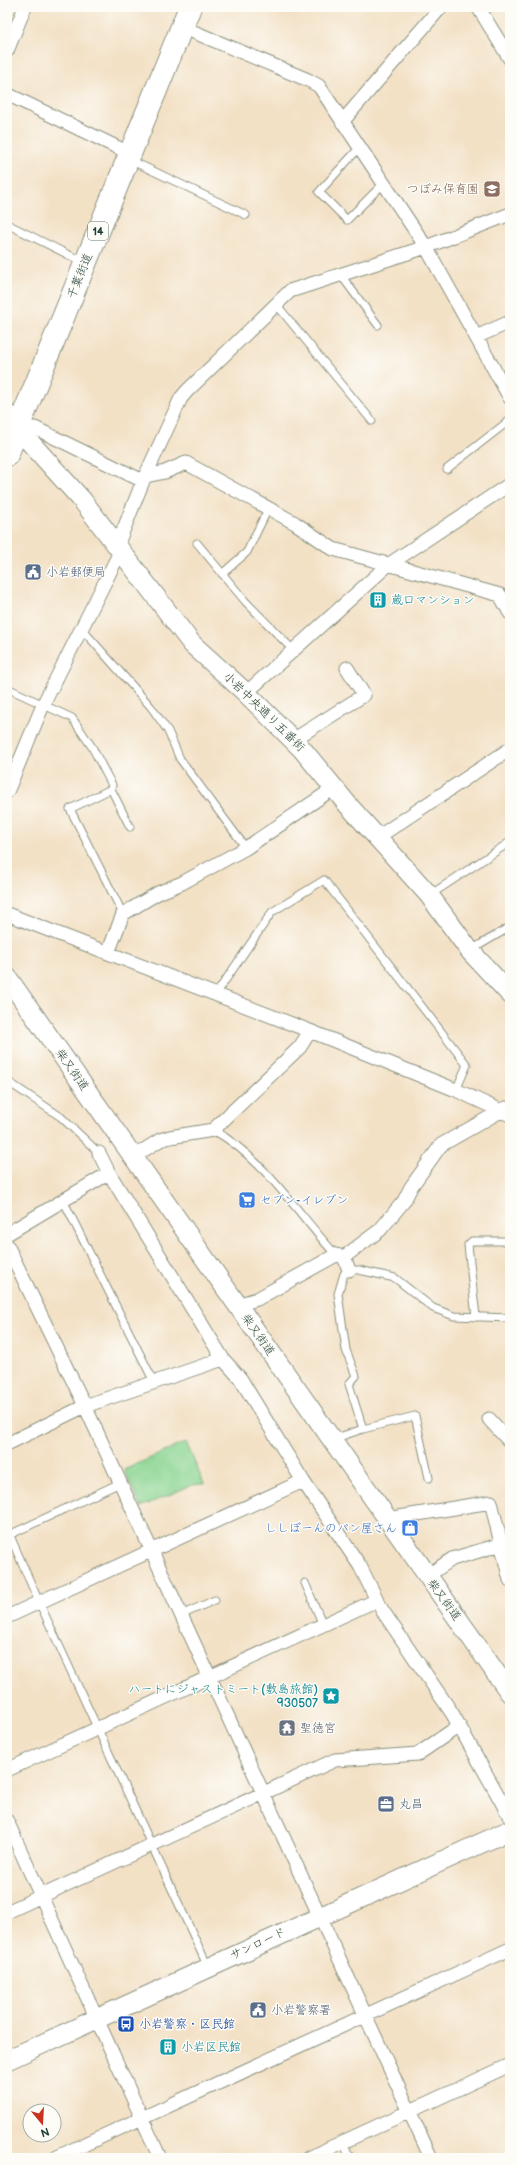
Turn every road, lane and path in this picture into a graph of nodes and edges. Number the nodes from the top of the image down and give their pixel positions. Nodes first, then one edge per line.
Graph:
1 (25, 7) edge
2 (190, 7) edge
3 (441, 7) edge
4 (478, 7) edge
5 (182, 27) junction
6 (7, 51) edge
7 (510, 59) edge
8 (7, 94) edge
9 (342, 122) junction
10 (360, 147) junction
11 (128, 156) junction
12 (384, 183) junction
13 (510, 214) edge
14 (246, 215) dead end
15 (7, 224) edge
16 (426, 247) junction
17 (85, 263) junction
18 (340, 274) junction
19 (276, 304) junction
20 (510, 322) edge
21 (378, 325) dead end
22 (476, 337) junction
23 (510, 398) edge
24 (510, 420) edge
25 (372, 421) dead end
26 (13, 422) edge
27 (7, 456) edge
28 (446, 469) dead end
29 (144, 478) junction
30 (510, 484) edge
31 (268, 509) junction
32 (197, 543) dead end
33 (118, 549) junction
34 (388, 565) junction
35 (222, 574) junction
36 (505, 591) edge
37 (510, 614) edge
38 (82, 629) junction
39 (294, 651) junction
40 (347, 668) dead end
41 (7, 688) edge
42 (246, 693) junction
43 (43, 705) junction
44 (293, 740) junction
45 (510, 749) edge
46 (334, 788) junction
47 (111, 789) junction
48 (7, 792) edge
49 (130, 827) dead end
50 (378, 837) junction
51 (510, 842) edge
52 (246, 848) junction
53 (429, 895) junction
54 (7, 914) edge
55 (123, 914) junction
56 (510, 927) edge
57 (470, 950) junction
58 (108, 953) junction
59 (7, 977) edge
60 (216, 994) junction
61 (510, 994) edge
62 (310, 1031) junction
63 (7, 1081) edge
64 (456, 1090) junction
65 (507, 1111) edge
66 (213, 1130) junction
67 (99, 1153) joint
68 (134, 1157) junction
69 (109, 1173) junction
70 (63, 1200) junction
71 (7, 1234) edge
72 (510, 1241) edge
73 (7, 1245) edge
74 (340, 1256) junction
75 (349, 1270) junction
76 (237, 1306) junction
77 (476, 1317) junction
78 (510, 1318) edge
79 (223, 1359) junction
80 (154, 1382) junction
81 (85, 1406) junction
82 (489, 1419) dead end
83 (363, 1429) junction
84 (331, 1440) junction
85 (510, 1442) edge
86 (7, 1444) edge
87 (429, 1478) dead end
88 (303, 1481) junction
89 (120, 1483) junction
90 (387, 1519) junction
91 (8, 1533) edge
92 (506, 1543) edge
93 (151, 1550) junction
94 (427, 1576) junction
95 (510, 1580) edge
96 (306, 1583) dead end
97 (215, 1600) dead end
98 (377, 1600) junction
99 (38, 1602) junction
100 (181, 1615) junction
101 (7, 1617) edge
102 (323, 1624) junction
103 (210, 1676) junction
104 (510, 1693) edge
105 (459, 1726) junction
106 (98, 1728) junction
107 (7, 1770) edge
108 (263, 1794) junction
109 (510, 1817) edge
110 (7, 1821) edge
111 (510, 1830) edge
112 (152, 1846) junction
113 (42, 1896) junction
114 (7, 1912) edge
115 (319, 1916) junction
116 (510, 1949) edge
117 (208, 1968) junction
118 (366, 2015) junction
119 (96, 2018) junction
120 (7, 2060) edge
121 (510, 2065) edge
122 (410, 2111) junction
123 (143, 2118) junction
124 (343, 2142) junction
125 (55, 2158) edge
126 (160, 2158) edge
127 (308, 2158) edge
128 (350, 2158) edge
129 (431, 2158) edge

1 - 6 street
2 - 5 highway, 千葉街道 / 14
3 - 9 street
4 - 7 street
5 - 9 street
5 - 11 highway, 千葉街道 / 14
8 - 11 street
9 - 10 street
10 - 12 street
10 - 12 lane
11 - 14 lane
11 - 17 highway, 千葉街道 / 14
12 - 16 street
13 - 16 street
15 - 17 lane
16 - 18 street
16 - 22 street
17 - 26 highway, 千葉街道 / 14
18 - 19 street
18 - 21 lane
19 - 25 lane
19 - 29 street
20 - 22 street
22 - 23 street
24 - 28 lane
26 - 27 highway, 千葉街道 / 14
26 - 29 street
26 - 33 street, 小岩中央通り五番街
29 - 31 street
29 - 33 street
30 - 34 street
31 - 34 street
31 - 35 lane
32 - 35 lane
33 - 38 street
33 - 42 street, 小岩中央通り五番街
34 - 36 street
34 - 39 street
35 - 39 lane
36 - 37 street
38 - 43 street
38 - 52 lane
39 - 42 street
40 - 44 street
41 - 43 lane
42 - 44 street, 小岩中央通り五番街
43 - 47 lane
43 - 48 street
44 - 46 street, 小岩中央通り五番街
45 - 50 street
46 - 50 street, 小岩中央通り五番街
46 - 52 street
47 - 49 lane
47 - 55 lane
50 - 53 street, 小岩中央通り五番街
51 - 53 lane
52 - 55 street
53 - 57 street, 小岩中央通り五番街
54 - 58 street
55 - 58 street
56 - 57 lane
57 - 61 street, 小岩中央通り五番街
58 - 60 street
59 - 68 street, 柴又街道
60 - 62 street
60 - 64 lane
62 - 64 street
62 - 66 street
63 - 67 lane
64 - 65 street
65 - 74 street
66 - 68 street
66 - 74 lane
67 - 69 street
68 - 76 street, 柴又街道
69 - 70 street
69 - 79 street
70 - 71 street
70 - 80 lane
72 - 77 lane
73 - 81 street
74 - 75 street
74 - 76 street
75 - 77 lane
75 - 83 lane
76 - 84 street, 柴又街道
77 - 78 lane
79 - 80 street
79 - 88 street
80 - 81 street
81 - 86 street
81 - 89 street
82 - 85 street
83 - 84 lane
83 - 87 lane
84 - 90 street, 柴又街道
88 - 93 street
88 - 98 street
89 - 91 lane
89 - 93 street
90 - 92 street
90 - 94 street, 柴又街道
91 - 99 lane
92 - 94 street
92 - 95 street
93 - 99 street
93 - 100 street
94 - 104 street, 柴又街道
96 - 102 lane
97 - 100 lane
98 - 102 street
98 - 105 street
99 - 101 street
99 - 106 lane
100 - 103 street
102 - 103 street
103 - 106 street
103 - 108 street
105 - 108 street
105 - 109 street
106 - 107 street
106 - 112 lane
108 - 112 street
108 - 115 street
110 - 113 street
111 - 115 street, サンロード
112 - 113 street
112 - 117 lane
113 - 114 street
113 - 119 street
115 - 117 street, サンロード
115 - 118 street
116 - 118 street
117 - 119 street, サンロード
118 - 122 street
118 - 123 street
119 - 120 street, サンロード
119 - 123 street
121 - 122 street
122 - 124 street
122 - 129 street
123 - 125 street
123 - 126 street
124 - 127 street
124 - 128 lane

